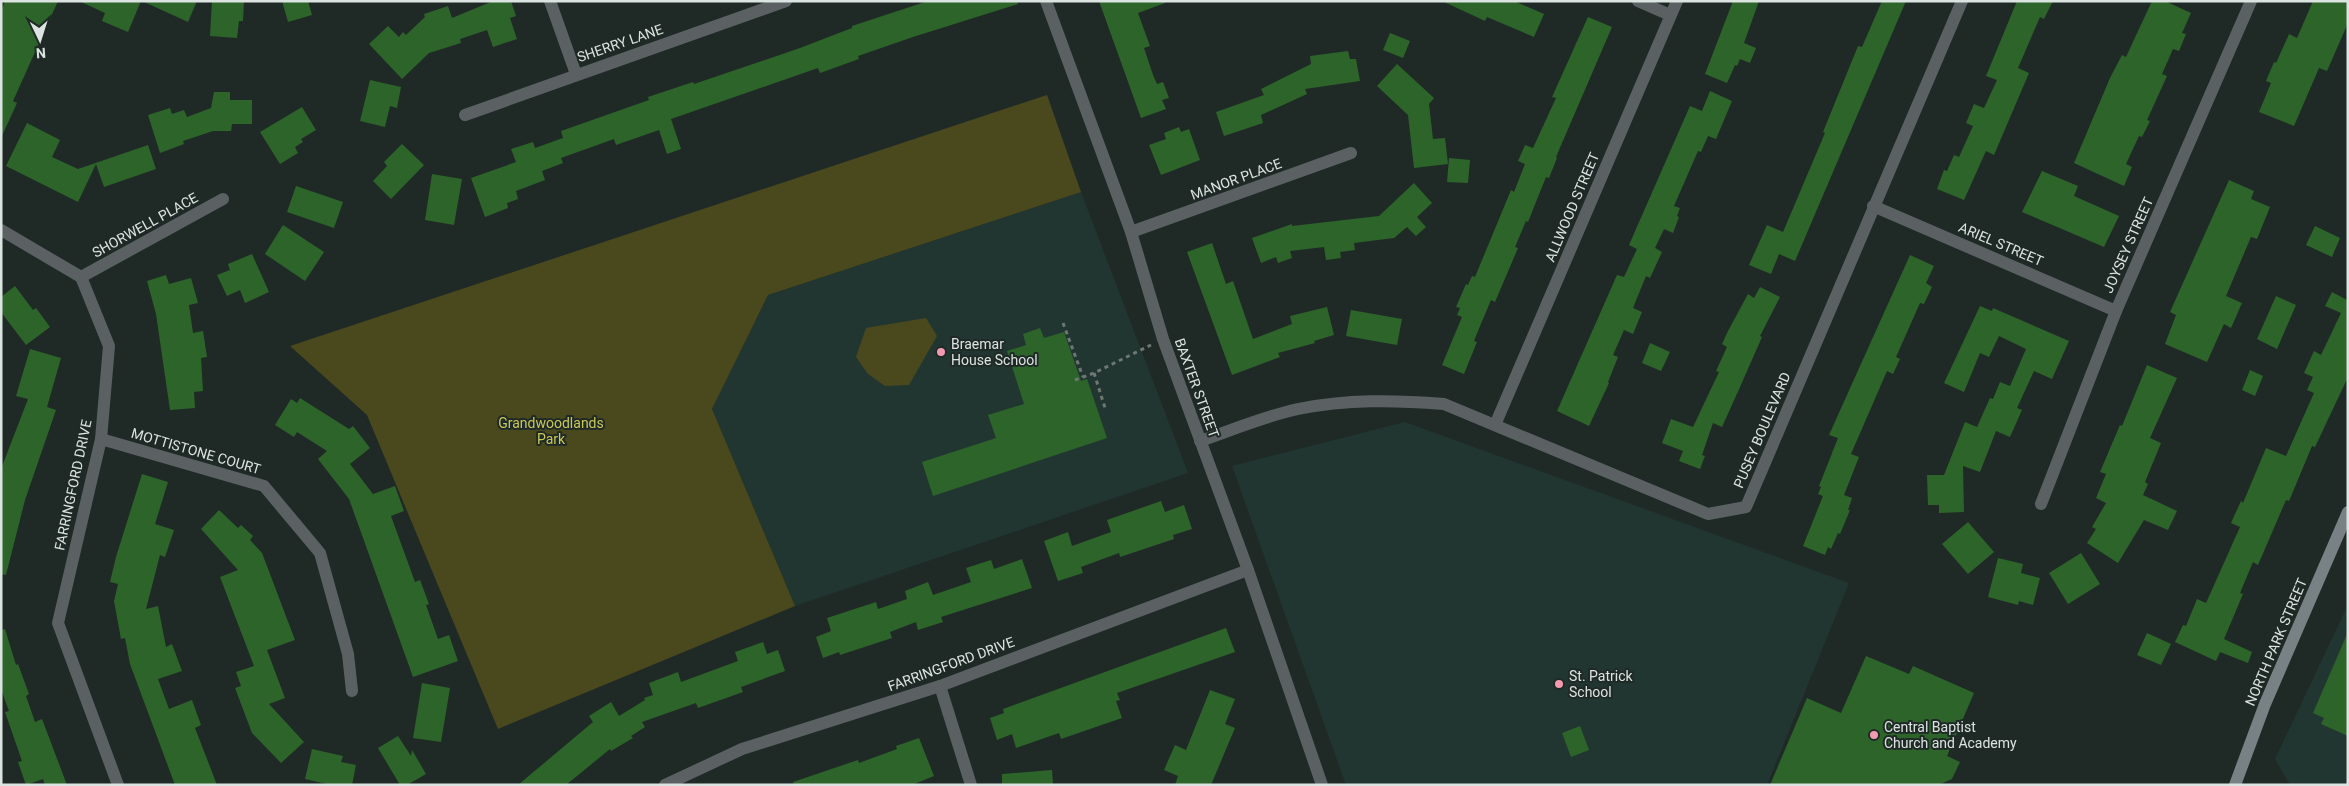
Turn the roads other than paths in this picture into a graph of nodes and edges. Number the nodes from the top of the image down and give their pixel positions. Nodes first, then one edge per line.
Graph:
1 (550, 1) edge
2 (786, 1) edge
3 (1046, 1) edge
4 (1638, 1) edge
5 (1676, 1) edge
6 (1962, 1) edge
7 (2251, 1) edge
8 (1670, 15) junction
9 (576, 74) junction
10 (465, 115) dead end
11 (1351, 154) dead end
12 (223, 199) dead end
13 (1873, 206) junction
14 (1, 230) edge
15 (1131, 232) junction
16 (81, 277) junction
17 (2116, 310) junction
18 (1495, 425) junction
19 (101, 439) junction
20 (1200, 441) junction
21 (2041, 504) dead end
22 (2348, 512) edge
23 (1248, 570) junction
24 (940, 686) junction
25 (352, 691) dead end
26 (118, 785) edge
27 (665, 785) edge
28 (971, 785) edge
29 (1322, 785) edge
30 (2235, 785) edge

1 - 9 street
2 - 9 street, SHERRY LANE
3 - 15 street, BAXTER STREET
4 - 8 street
5 - 8 street, ALLWOOD STREET
6 - 13 street, PUSEY BOULEVARD
7 - 17 street, JOYSEY STREET
8 - 18 street, ALLWOOD STREET
9 - 10 street, SHERRY LANE
11 - 15 street, MANOR PLACE
12 - 16 street, SHORWELL PLACE
13 - 17 street, ARIEL STREET
13 - 18 street, PUSEY BOULEVARD
14 - 16 street
15 - 20 street, BAXTER STREET
16 - 19 street, FARRINGFORD DRIVE
17 - 21 street, JOYSEY STREET
18 - 20 street, PUSEY BOULEVARD
19 - 25 street, MOTTISTONE COURT
19 - 26 street, FARRINGFORD DRIVE
20 - 23 street, BAXTER STREET
22 - 30 main road, NORTH PARK STREET
23 - 24 street, FARRINGFORD DRIVE
23 - 29 street, BAXTER STREET
24 - 27 street, FARRINGFORD DRIVE
24 - 28 street

